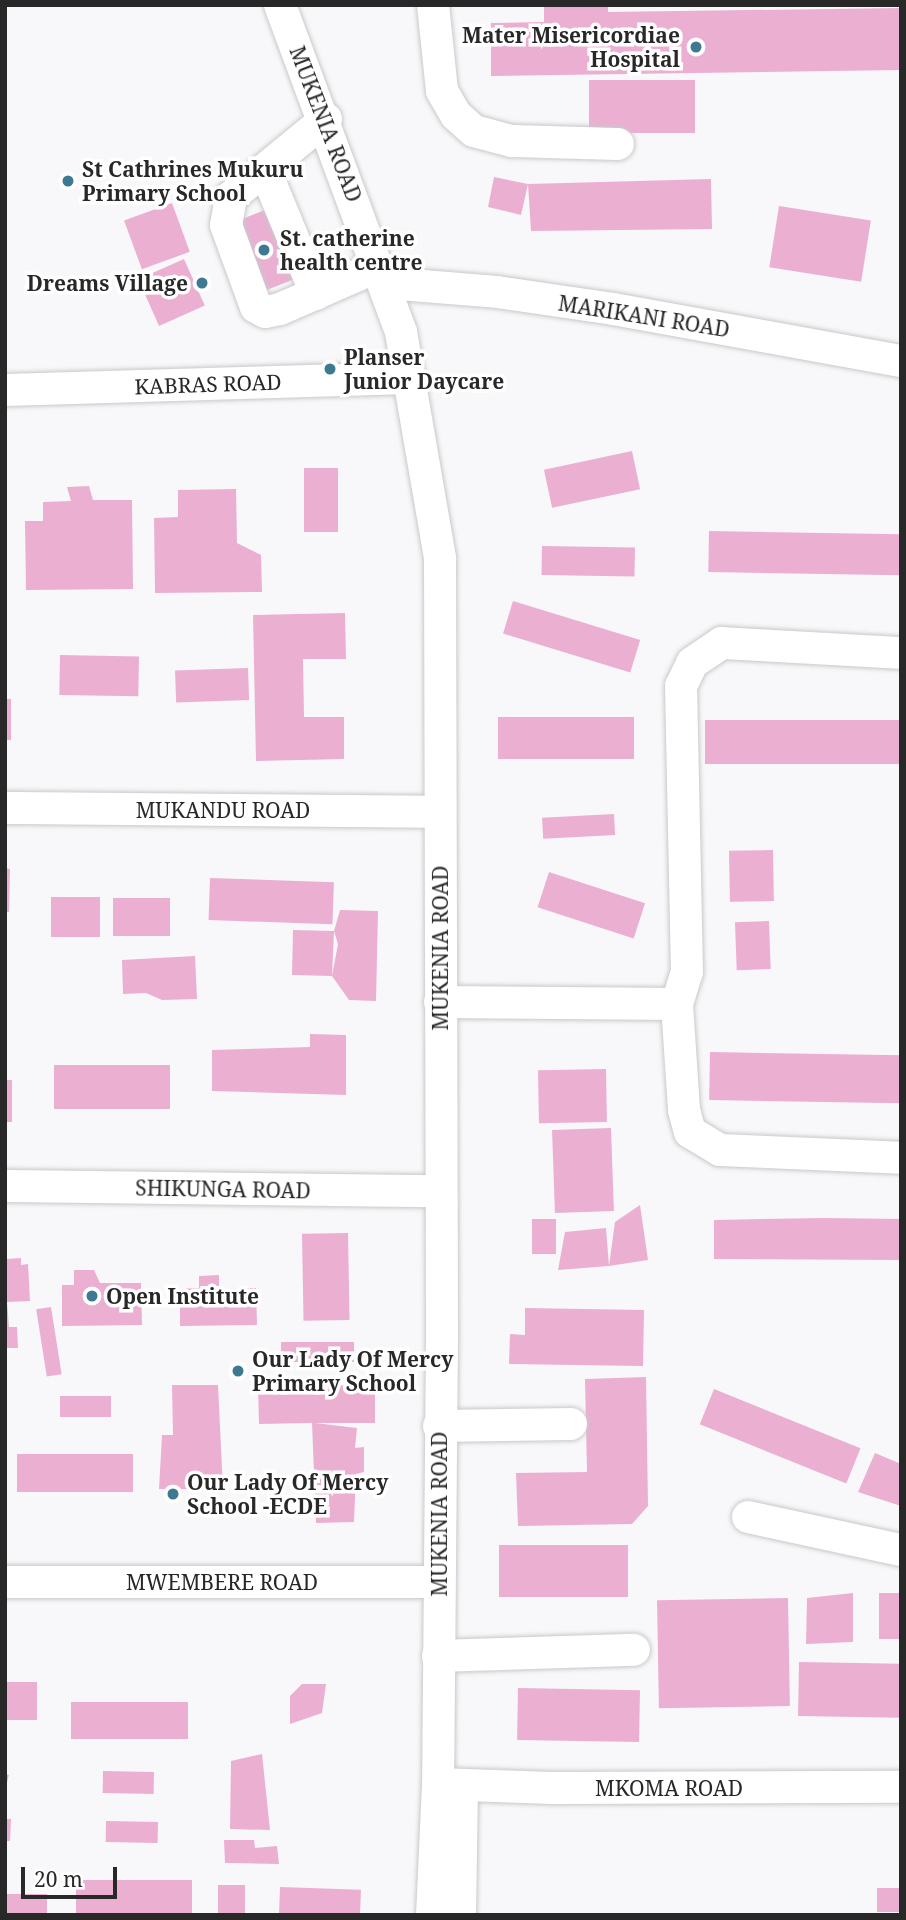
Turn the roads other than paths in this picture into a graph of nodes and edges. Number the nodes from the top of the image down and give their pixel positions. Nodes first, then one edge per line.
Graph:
1 (281, 5) edge
2 (433, 5) edge
3 (326, 119) junction
4 (618, 144) dead end
5 (265, 170) junction
6 (382, 275) junction
7 (316, 294) junction
8 (901, 361) edge
9 (411, 378) junction
10 (5, 390) edge
11 (901, 653) edge
12 (5, 808) edge
13 (440, 811) junction
14 (440, 1002) junction
15 (677, 1004) junction
16 (901, 1158) edge
17 (5, 1186) edge
18 (440, 1191) junction
19 (571, 1424) dead end
20 (439, 1426) junction
21 (748, 1517) dead end
22 (901, 1549) edge
23 (5, 1582) edge
24 (439, 1582) junction
25 (634, 1650) dead end
26 (438, 1656) junction
27 (450, 1785) junction
28 (901, 1787) edge
29 (432, 1915) edge
30 (460, 1915) edge

1 - 3 street, MUKENIA ROAD
2 - 4 street
3 - 5 street
3 - 6 street, MUKENIA ROAD
5 - 7 street
5 - 7 street
6 - 7 street
6 - 8 street, MARIKANI ROAD
6 - 9 street, MUKENIA ROAD
9 - 10 street, KABRAS ROAD
9 - 13 street, MUKENIA ROAD
11 - 15 street
12 - 13 street, MUKANDU ROAD
13 - 14 street, MUKENIA ROAD
14 - 15 street
14 - 18 street, MUKENIA ROAD
15 - 16 street
17 - 18 street, SHIKUNGA ROAD
18 - 20 street, MUKENIA ROAD
19 - 20 street
20 - 24 street, MUKENIA ROAD
21 - 22 street
23 - 24 street, MWEMBERE ROAD
24 - 26 street, MUKENIA ROAD
25 - 26 street
26 - 27 street, MUKENIA ROAD
27 - 28 street, MKOMA ROAD
27 - 29 street, MUKENIA ROAD
27 - 30 street

